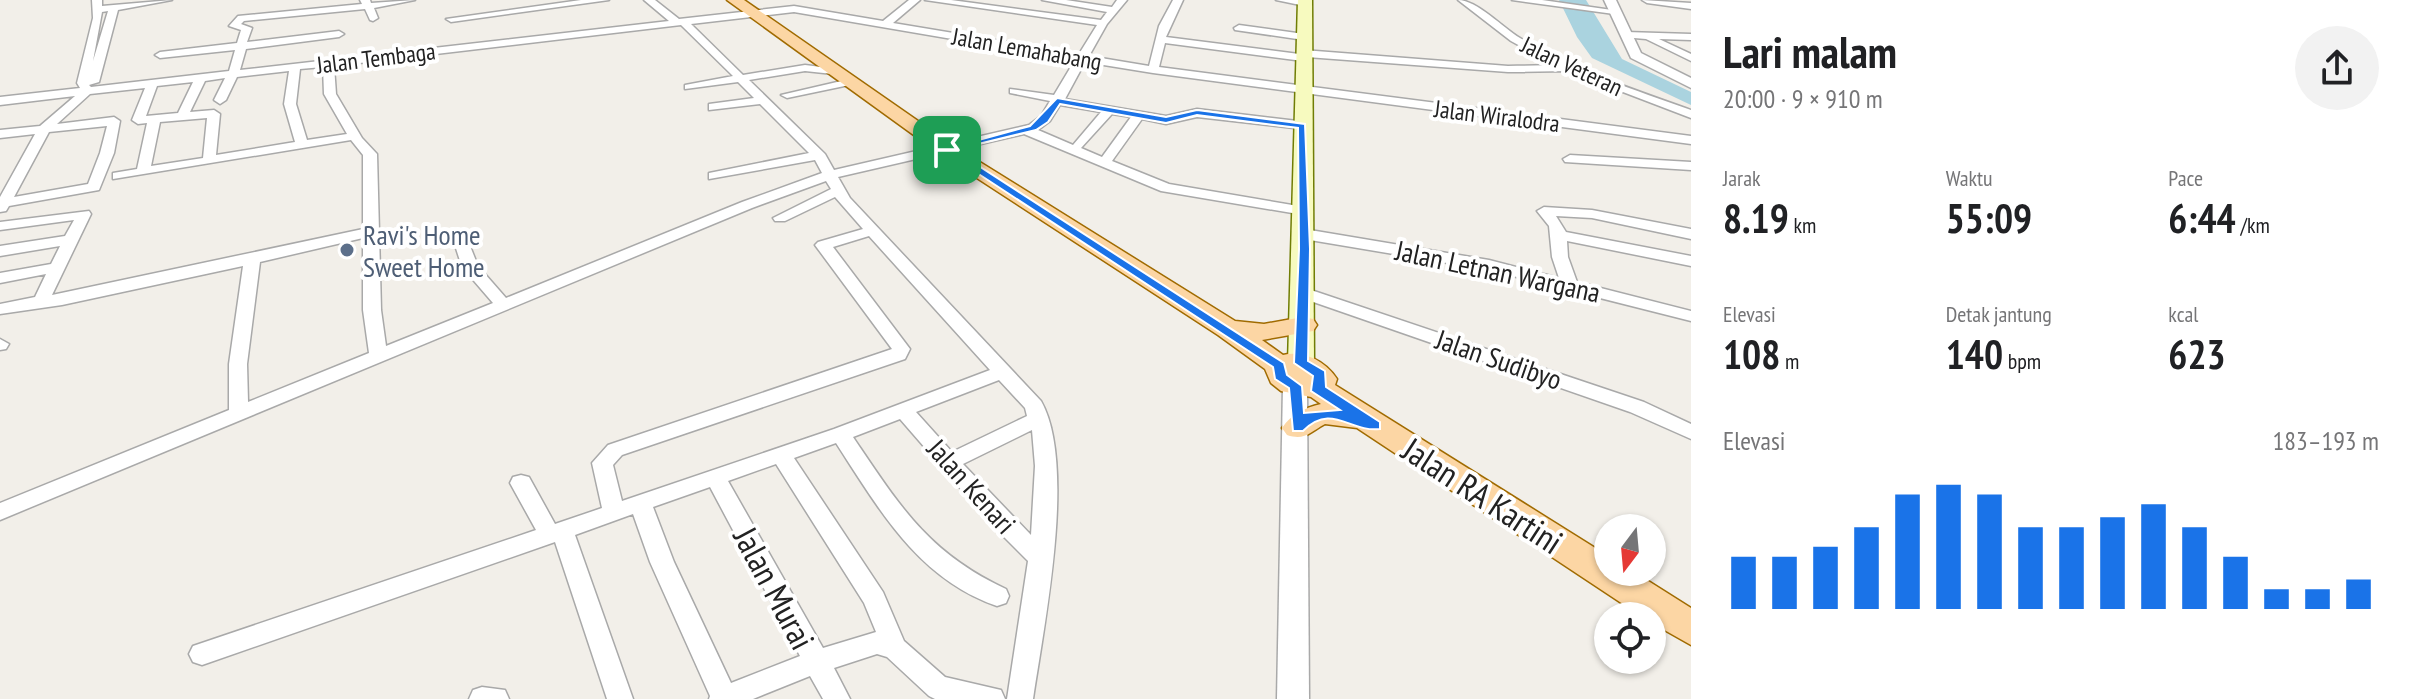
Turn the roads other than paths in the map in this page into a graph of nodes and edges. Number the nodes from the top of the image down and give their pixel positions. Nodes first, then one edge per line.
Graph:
1 (180, 0) edge
2 (410, 0) edge
3 (523, 0) edge
4 (604, 0) edge
5 (649, 0) edge
6 (806, 0) edge
7 (915, 0) edge
8 (930, 0) edge
9 (1047, 0) edge
10 (1178, 0) edge
11 (1281, 0) edge
12 (1463, 0) edge
13 (1517, 0) edge
14 (1647, 0) edge
15 (167, 1) edge
16 (507, 1) edge
17 (1305, 2) edge
18 (366, 3) edge
19 (1118, 5) edge
20 (1612, 5) edge
21 (1691, 6) edge
22 (743, 7) edge
23 (98, 9) edge
24 (794, 9) junction
25 (112, 12) junction
26 (373, 18) dead end
27 (451, 19) junction
28 (680, 21) junction
29 (1103, 23) junction
30 (886, 24) junction
31 (1239, 28) dead end
32 (339, 34) dead end
33 (1626, 35) junction
34 (1645, 36) junction
35 (1691, 37) edge
36 (1161, 39) junction
37 (105, 44) junction
38 (90, 46) junction
39 (241, 46) junction
40 (464, 47) junction
41 (1303, 49) junction
42 (160, 55) dead end
43 (1691, 58) edge
44 (1081, 59) junction
45 (328, 63) junction
46 (295, 67) junction
47 (1567, 68) junction
48 (1153, 70) junction
49 (234, 71) junction
50 (842, 77) junction
51 (201, 78) junction
52 (741, 79) junction
53 (153, 83) junction
54 (1691, 84) edge
55 (689, 87) dead end
56 (87, 88) junction
57 (1014, 91) dead end
58 (1304, 91) junction
59 (787, 95) dead end
60 (220, 100) dead end
61 (763, 100) junction
62 (1058, 100) junction
63 (0, 101) edge
64 (713, 107) dead end
65 (1108, 111) junction
66 (1691, 114) edge
67 (1138, 116) junction
68 (182, 117) junction
69 (154, 121) junction
70 (1302, 125) junction
71 (44, 129) junction
72 (1030, 129) junction
73 (0, 134) edge
74 (355, 136) junction
75 (1653, 137) junction
76 (1691, 140) edge
77 (302, 145) junction
78 (1079, 145) junction
79 (947, 150) junction
80 (818, 155) junction
81 (1108, 158) junction
82 (1570, 159) dead end
83 (209, 160) junction
84 (1691, 165) edge
85 (143, 172) junction
86 (118, 176) dead end
87 (714, 176) dead end
88 (834, 182) junction
89 (3, 202) edge
90 (1304, 208) junction
91 (780, 218) dead end
92 (0, 226) edge
93 (373, 231) junction
94 (872, 231) junction
95 (1304, 234) junction
96 (1691, 234) edge
97 (1559, 235) junction
98 (461, 239) dead end
99 (71, 240) junction
100 (0, 251) edge
101 (252, 259) junction
102 (1691, 261) edge
103 (55, 268) junction
104 (0, 278) edge
105 (1569, 282) junction
106 (1305, 293) junction
107 (41, 301) junction
108 (503, 304) junction
109 (0, 309) edge
110 (1691, 316) edge
111 (1303, 325) junction
112 (1228, 329) junction
113 (378, 356) junction
114 (1003, 372) junction
115 (1298, 376) junction
116 (904, 411) junction
117 (239, 413) junction
118 (1040, 418) junction
119 (1375, 425) junction
120 (1298, 428) junction
121 (1691, 432) edge
122 (841, 434) junction
123 (781, 455) junction
124 (949, 462) junction
125 (715, 477) junction
126 (521, 483) dead end
127 (640, 503) junction
128 (7, 508) edge
129 (614, 512) junction
130 (556, 532) junction
131 (1041, 559) junction
132 (997, 596) dead end
133 (1691, 628) edge
134 (895, 648) junction
135 (202, 654) dead end
136 (815, 662) junction
137 (943, 694) edge
138 (482, 699) edge
139 (496, 699) edge
140 (620, 699) edge
141 (724, 699) edge
142 (837, 699) edge
143 (992, 699) edge
144 (1020, 699) edge
145 (1293, 699) edge

1 - 15 street
2 - 18 street
3 - 16 street
4 - 27 street
5 - 28 street
6 - 24 street
7 - 30 street
8 - 29 street
9 - 19 street
10 - 36 street
11 - 17 street
12 - 47 street, Jalan Veteran
13 - 20 street
14 - 21 street
15 - 25 street
16 - 27 street
17 - 41 main road
18 - 26 street
18 - 39 street
19 - 29 street
20 - 33 street
22 - 24 street, Jalan Lemahabang
22 - 28 street, Jalan Tembaga
22 - 50 main road, Jalan RA Kartini
23 - 25 street
23 - 38 street
24 - 30 street, Jalan Lemahabang
25 - 37 street
27 - 40 street
28 - 40 street, Jalan Tembaga
28 - 52 street
29 - 44 street
30 - 44 street, Jalan Lemahabang
31 - 41 street
32 - 39 street
33 - 34 street
33 - 54 street
34 - 35 street
34 - 43 street
36 - 41 street
36 - 48 street
37 - 38 street
37 - 56 street
38 - 56 street
39 - 42 street
39 - 49 street
40 - 45 street, Jalan Tembaga
41 - 47 street
41 - 58 main road
44 - 48 street, Jalan Lemahabang
44 - 62 street
45 - 46 street, Jalan Tembaga
45 - 74 street
46 - 49 street, Jalan Tembaga
46 - 77 street
47 - 66 street, Jalan Veteran
48 - 58 street, Jalan Lemahabang
49 - 51 street, Jalan Tembaga
49 - 60 street
50 - 52 street
50 - 59 street
50 - 79 main road, Jalan RA Kartini
51 - 53 street, Jalan Tembaga
51 - 68 street
52 - 55 street
52 - 61 street
53 - 56 street, Jalan Tembaga
53 - 69 street
56 - 63 street, Jalan Tembaga
56 - 71 street
57 - 62 street
58 - 70 main road
58 - 75 street, Jalan Wiralodra
61 - 64 street
61 - 80 street
62 - 65 street
62 - 72 street
65 - 67 street
65 - 78 street
67 - 70 street
67 - 81 street
68 - 69 street
68 - 83 street
69 - 85 street
70 - 90 main road
71 - 73 street
71 - 89 street
71 - 89 street
72 - 78 street
72 - 79 street
72 - 90 street
74 - 77 street
74 - 93 street
75 - 76 street, Jalan Wiralodra
75 - 84 street
77 - 83 street
78 - 81 street
79 - 88 street
79 - 112 main road, Jalan RA Kartini
80 - 87 street
80 - 88 street
81 - 90 street
82 - 84 street
83 - 85 street
85 - 86 street
88 - 91 street
88 - 94 street
88 - 108 street
90 - 95 main road
92 - 99 street
93 - 101 street
93 - 113 street
94 - 114 street
94 - 129 street
95 - 105 street, Jalan Letnan Wargana
95 - 106 main road
96 - 97 street
97 - 102 street
97 - 105 street
98 - 108 street
99 - 100 street
99 - 103 street
101 - 107 street
101 - 117 street
103 - 104 street
103 - 107 street
105 - 110 street, Jalan Letnan Wargana
106 - 111 main road
106 - 121 street, Jalan Sudibyo
107 - 109 street
108 - 113 street
111 - 112 main road
111 - 115 main road
112 - 115 main road, Jalan RA Kartini
113 - 117 street
114 - 116 street
114 - 118 street
115 - 119 main road, Jalan RA Kartini
115 - 120 street
116 - 122 street
116 - 124 street, Jalan Kenari
117 - 128 street
118 - 124 street
118 - 131 street
119 - 120 main road
119 - 133 main road, Jalan RA Kartini
120 - 145 street
122 - 123 street
122 - 132 street
123 - 125 street
123 - 134 street
124 - 131 street, Jalan Kenari
125 - 127 street
125 - 136 street, Jalan Murai
126 - 130 street
127 - 129 street
127 - 141 street
129 - 130 street
130 - 135 street
130 - 140 street
131 - 144 street
134 - 136 street
134 - 137 street
136 - 141 street
136 - 142 street, Jalan Murai
137 - 143 street
138 - 139 street

